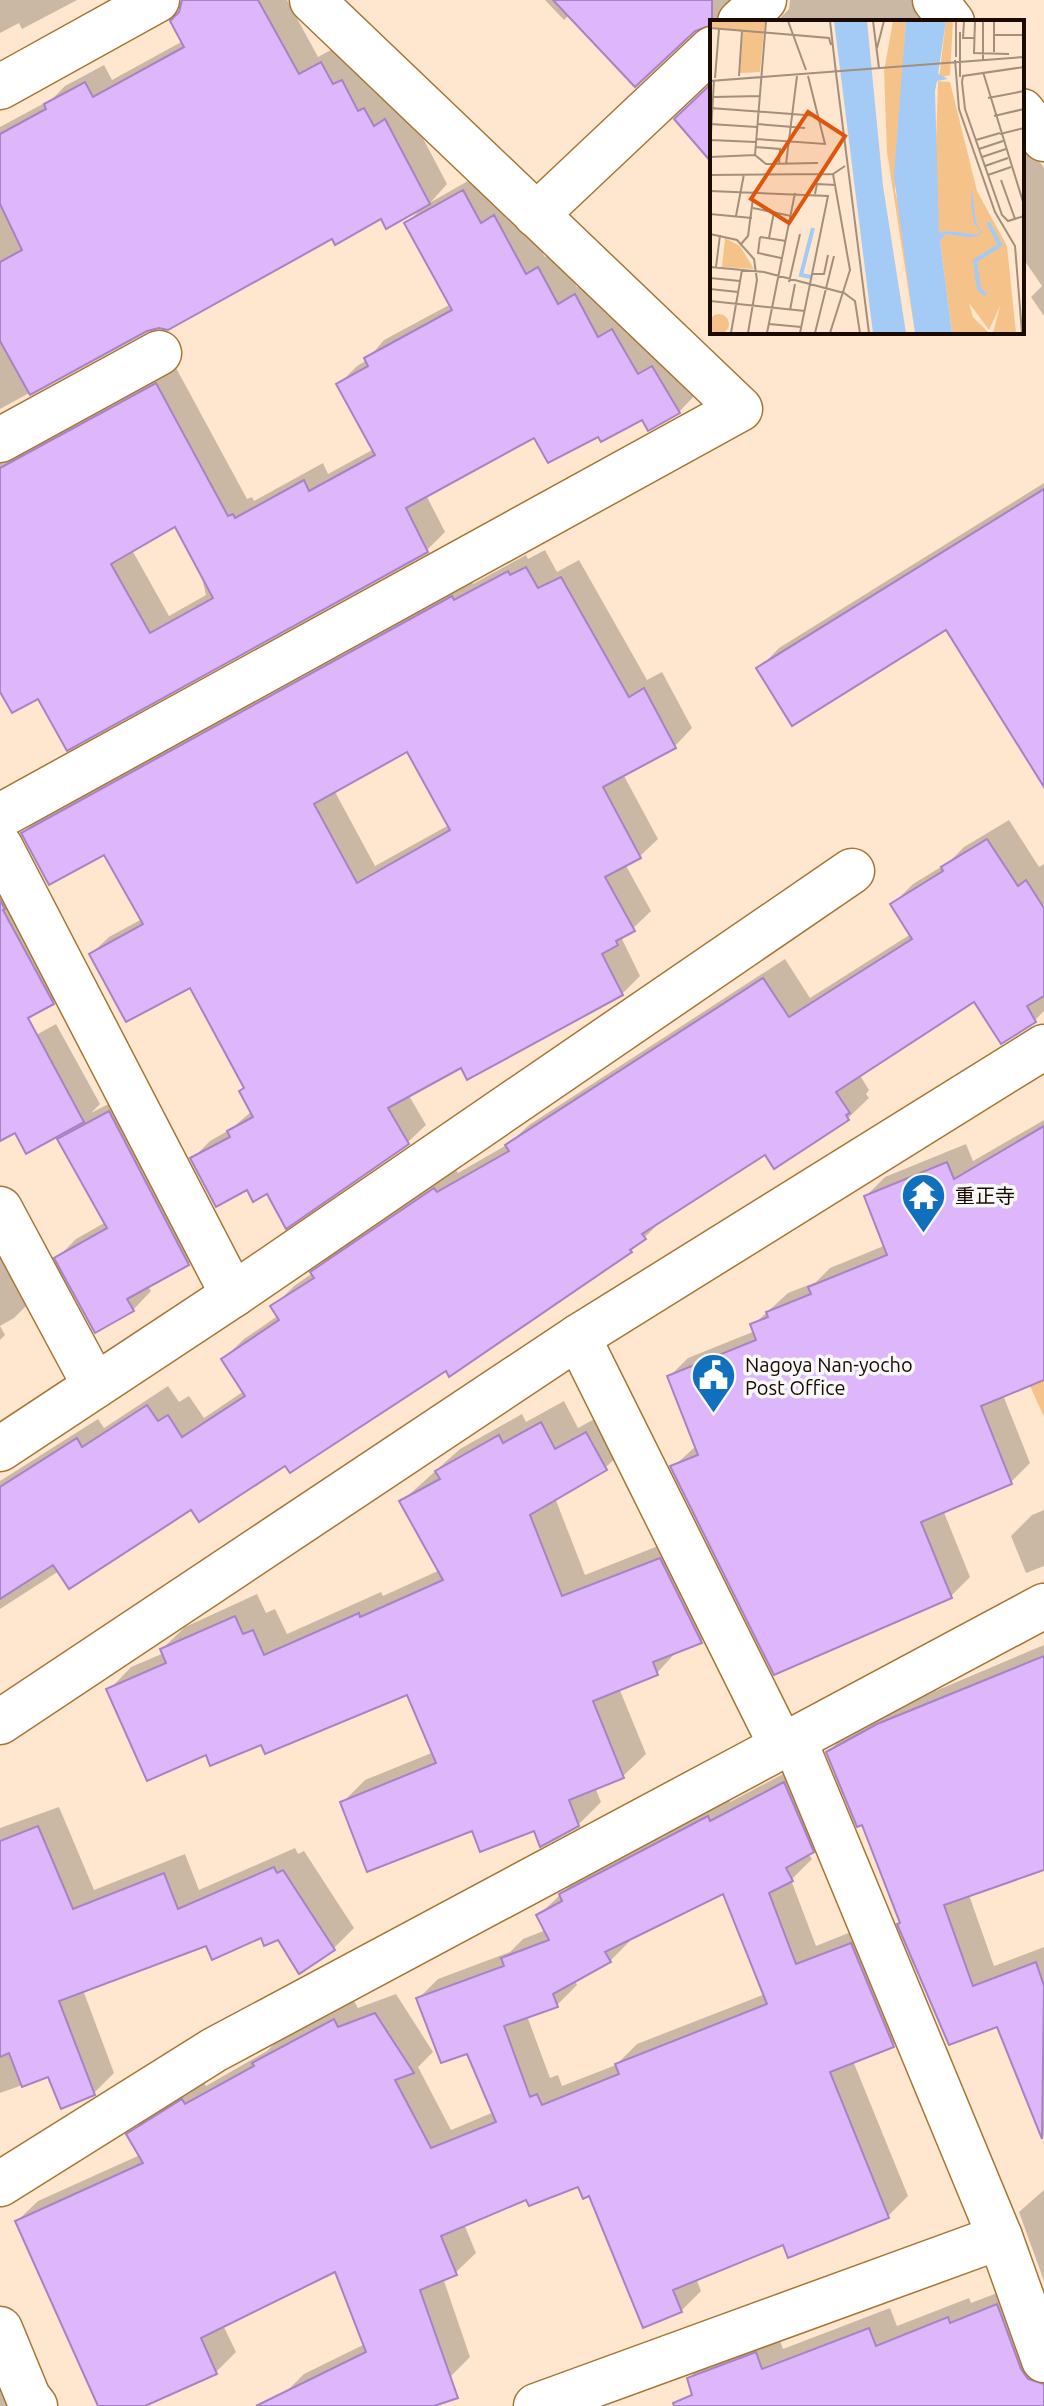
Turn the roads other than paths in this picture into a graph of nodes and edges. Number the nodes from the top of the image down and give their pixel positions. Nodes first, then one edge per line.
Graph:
1 (157, 0) edge
2 (312, 0) edge
3 (764, 0) edge
4 (935, 0) edge
5 (742, 20) edge
6 (950, 20) edge
7 (710, 51) edge
8 (0, 87) edge
9 (1024, 114) edge
10 (1044, 139) edge
11 (536, 215) junction
12 (159, 353) dead end
13 (0, 440) edge
14 (0, 816) edge
15 (0, 846) edge
16 (852, 871) dead end
17 (1044, 1047) edge
18 (0, 1209) edge
19 (233, 1295) junction
20 (578, 1337) junction
21 (95, 1386) junction
22 (0, 1449) edge
23 (1044, 1606) edge
24 (0, 1722) edge
25 (788, 1744) junction
26 (0, 2184) edge
27 (1000, 2237) junction
28 (0, 2329) edge
29 (1044, 2360) edge
30 (619, 2392) edge
31 (35, 2406) edge
32 (536, 2406) edge

1 - 8 street
2 - 11 street
3 - 5 street
4 - 6 street
7 - 11 street
9 - 10 street
11 - 14 street
12 - 13 street
15 - 19 street
16 - 19 street
17 - 20 street
18 - 21 street
19 - 21 street
20 - 24 street
20 - 25 street
21 - 22 street
23 - 25 street
25 - 26 street
25 - 27 street
27 - 29 street
27 - 30 street
28 - 31 street
30 - 32 street

